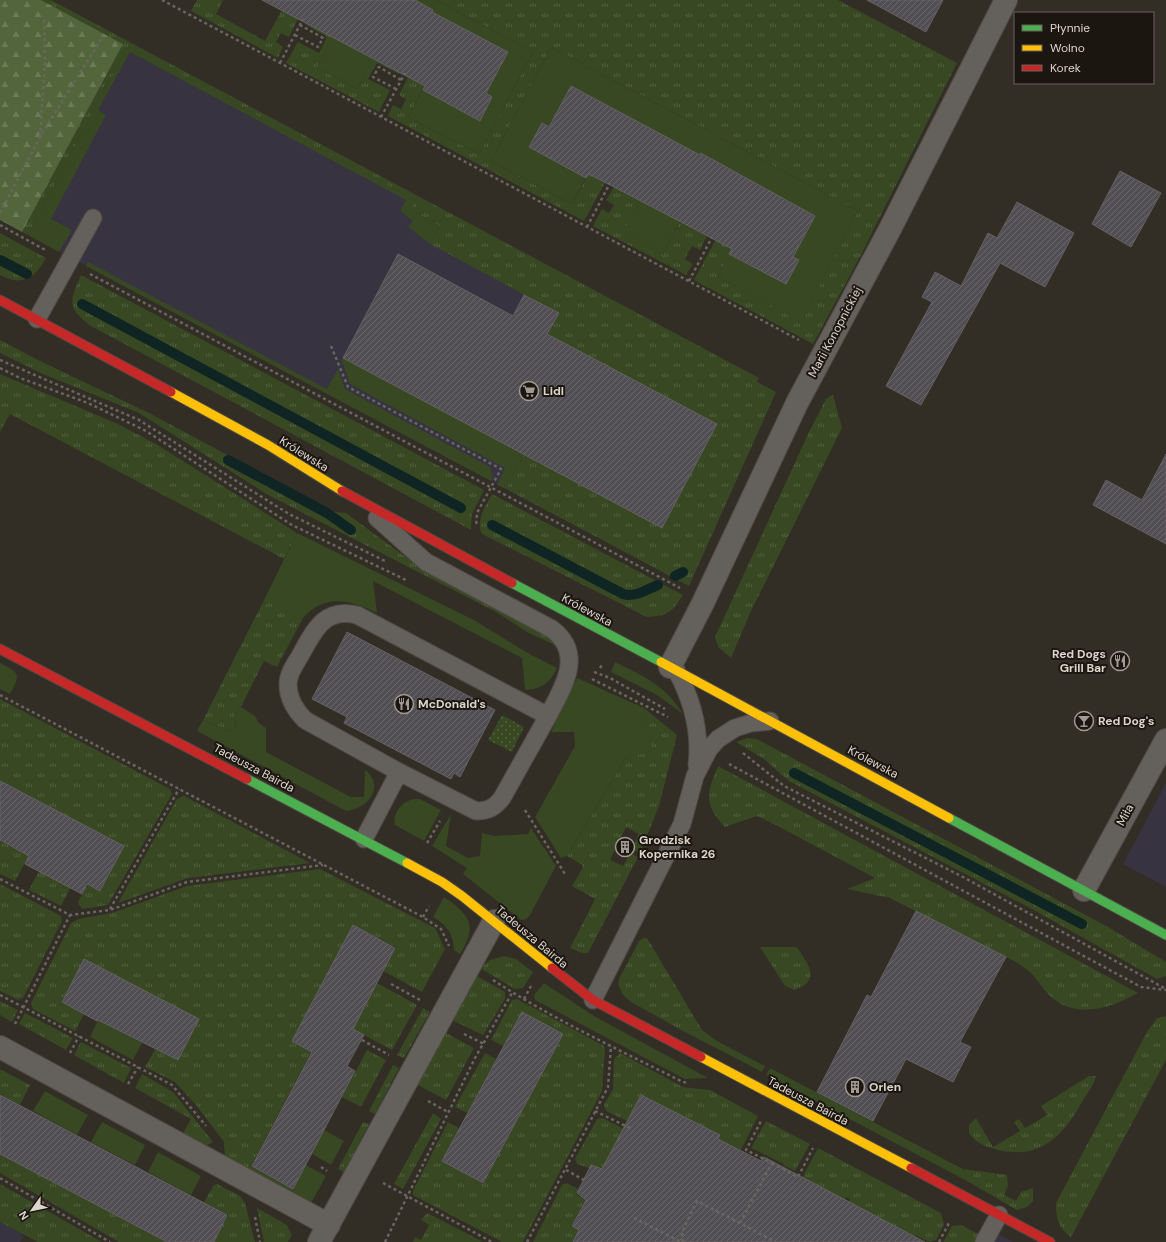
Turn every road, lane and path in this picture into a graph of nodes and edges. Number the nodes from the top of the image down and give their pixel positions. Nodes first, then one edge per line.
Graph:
1 (162, 0) edge
2 (1006, 0) edge
3 (44, 16) dead end
4 (303, 19) dead end
5 (300, 25) junction
6 (295, 35) junction
7 (103, 36) dead end
8 (280, 63) junction
9 (405, 73) dead end
10 (401, 80) junction
11 (396, 90) junction
12 (381, 117) junction
13 (40, 137) junction
14 (610, 183) dead end
15 (0, 213) edge
16 (93, 218) dead end
17 (0, 225) edge
18 (587, 227) junction
19 (712, 237) dead end
20 (69, 262) junction
21 (689, 281) junction
22 (0, 300) edge
23 (37, 319) junction
24 (783, 332) dead end
25 (331, 346) dead end
26 (0, 360) edge
27 (492, 487) junction
28 (361, 503) junction
29 (476, 527) dead end
30 (392, 565) dead end
31 (683, 590) dead end
32 (0, 649) edge
33 (569, 661) junction
34 (673, 668) junction
35 (0, 695) edge
36 (548, 716) junction
37 (770, 721) junction
38 (697, 727) junction
39 (718, 739) junction
40 (1166, 740) edge
41 (399, 772) junction
42 (695, 776) junction
43 (509, 785) junction
44 (179, 789) junction
45 (442, 818) dead end
46 (364, 839) junction
47 (425, 847) dead end
48 (323, 865) junction
49 (565, 874) dead end
50 (0, 879) edge
51 (1084, 890) junction
52 (110, 910) junction
53 (70, 915) junction
54 (494, 921) junction
55 (1166, 935) edge
56 (449, 950) dead end
57 (391, 984) dead end
58 (396, 986) dead end
59 (1166, 989) edge
60 (512, 993) dead end
61 (0, 995) edge
62 (593, 1000) junction
63 (24, 1007) junction
64 (362, 1040) dead end
65 (367, 1043) dead end
66 (611, 1046) dead end
67 (0, 1047) edge
68 (596, 1111) junction
69 (762, 1120) dead end
70 (632, 1129) dead end
71 (816, 1141) dead end
72 (772, 1163) junction
73 (215, 1164) junction
74 (358, 1170) junction
75 (566, 1170) junction
76 (0, 1178) edge
77 (584, 1180) dead end
78 (406, 1196) junction
79 (999, 1215) junction
80 (634, 1218) dead end
81 (951, 1221) dead end
82 (740, 1223) junction
83 (324, 1234) edge
84 (110, 1242) edge
85 (385, 1242) edge
86 (492, 1242) edge
87 (526, 1242) edge
88 (682, 1242) edge
89 (776, 1242) edge
90 (939, 1242) edge
91 (984, 1242) edge
92 (1050, 1242) edge

1 - 8 path
2 - 34 street, Marii Konopnickiej
3 - 13 path
4 - 5 path
5 - 6 path
5 - 6 path
6 - 8 path
7 - 13 path
8 - 12 path
9 - 10 path
10 - 11 path
10 - 11 path
11 - 12 path
12 - 18 path
13 - 15 path
14 - 18 path
16 - 20 lane
17 - 20 path
18 - 21 path
19 - 21 path
20 - 23 lane
20 - 27 path
21 - 24 path
22 - 23 main road, Królewska
23 - 28 main road, Królewska
25 - 27 path
26 - 30 path
27 - 29 path
27 - 31 path
28 - 33 lane
28 - 34 main road, Królewska
32 - 46 main road, Tadeusza Bairda
33 - 36 lane
33 - 38 path
34 - 37 main road, Królewska
34 - 38 lane
35 - 44 path
36 - 41 lane
36 - 43 lane
37 - 39 lane
37 - 51 main road, Królewska
38 - 42 lane
39 - 42 lane
39 - 59 path
40 - 51 street, Miła
41 - 43 lane
41 - 46 lane
42 - 62 lane
43 - 49 path
44 - 48 path
44 - 52 path
45 - 47 path
46 - 54 main road, Tadeusza Bairda
48 - 52 path
48 - 56 path
50 - 53 path
51 - 55 main road, Królewska
52 - 53 path
53 - 63 path
54 - 62 main road, Tadeusza Bairda
54 - 74 street
57 - 58 path
60 - 78 path
61 - 63 path
62 - 79 main road, Tadeusza Bairda
63 - 73 path
64 - 65 path
66 - 68 path
67 - 73 street
68 - 70 path
68 - 75 path
69 - 72 path
71 - 72 path
72 - 82 path
73 - 83 street
74 - 78 path
74 - 83 street
75 - 77 path
75 - 87 path
76 - 84 path
78 - 85 path
78 - 86 path
79 - 91 lane
79 - 92 main road, Tadeusza Bairda
80 - 88 path
81 - 90 path
82 - 88 path
82 - 89 path

